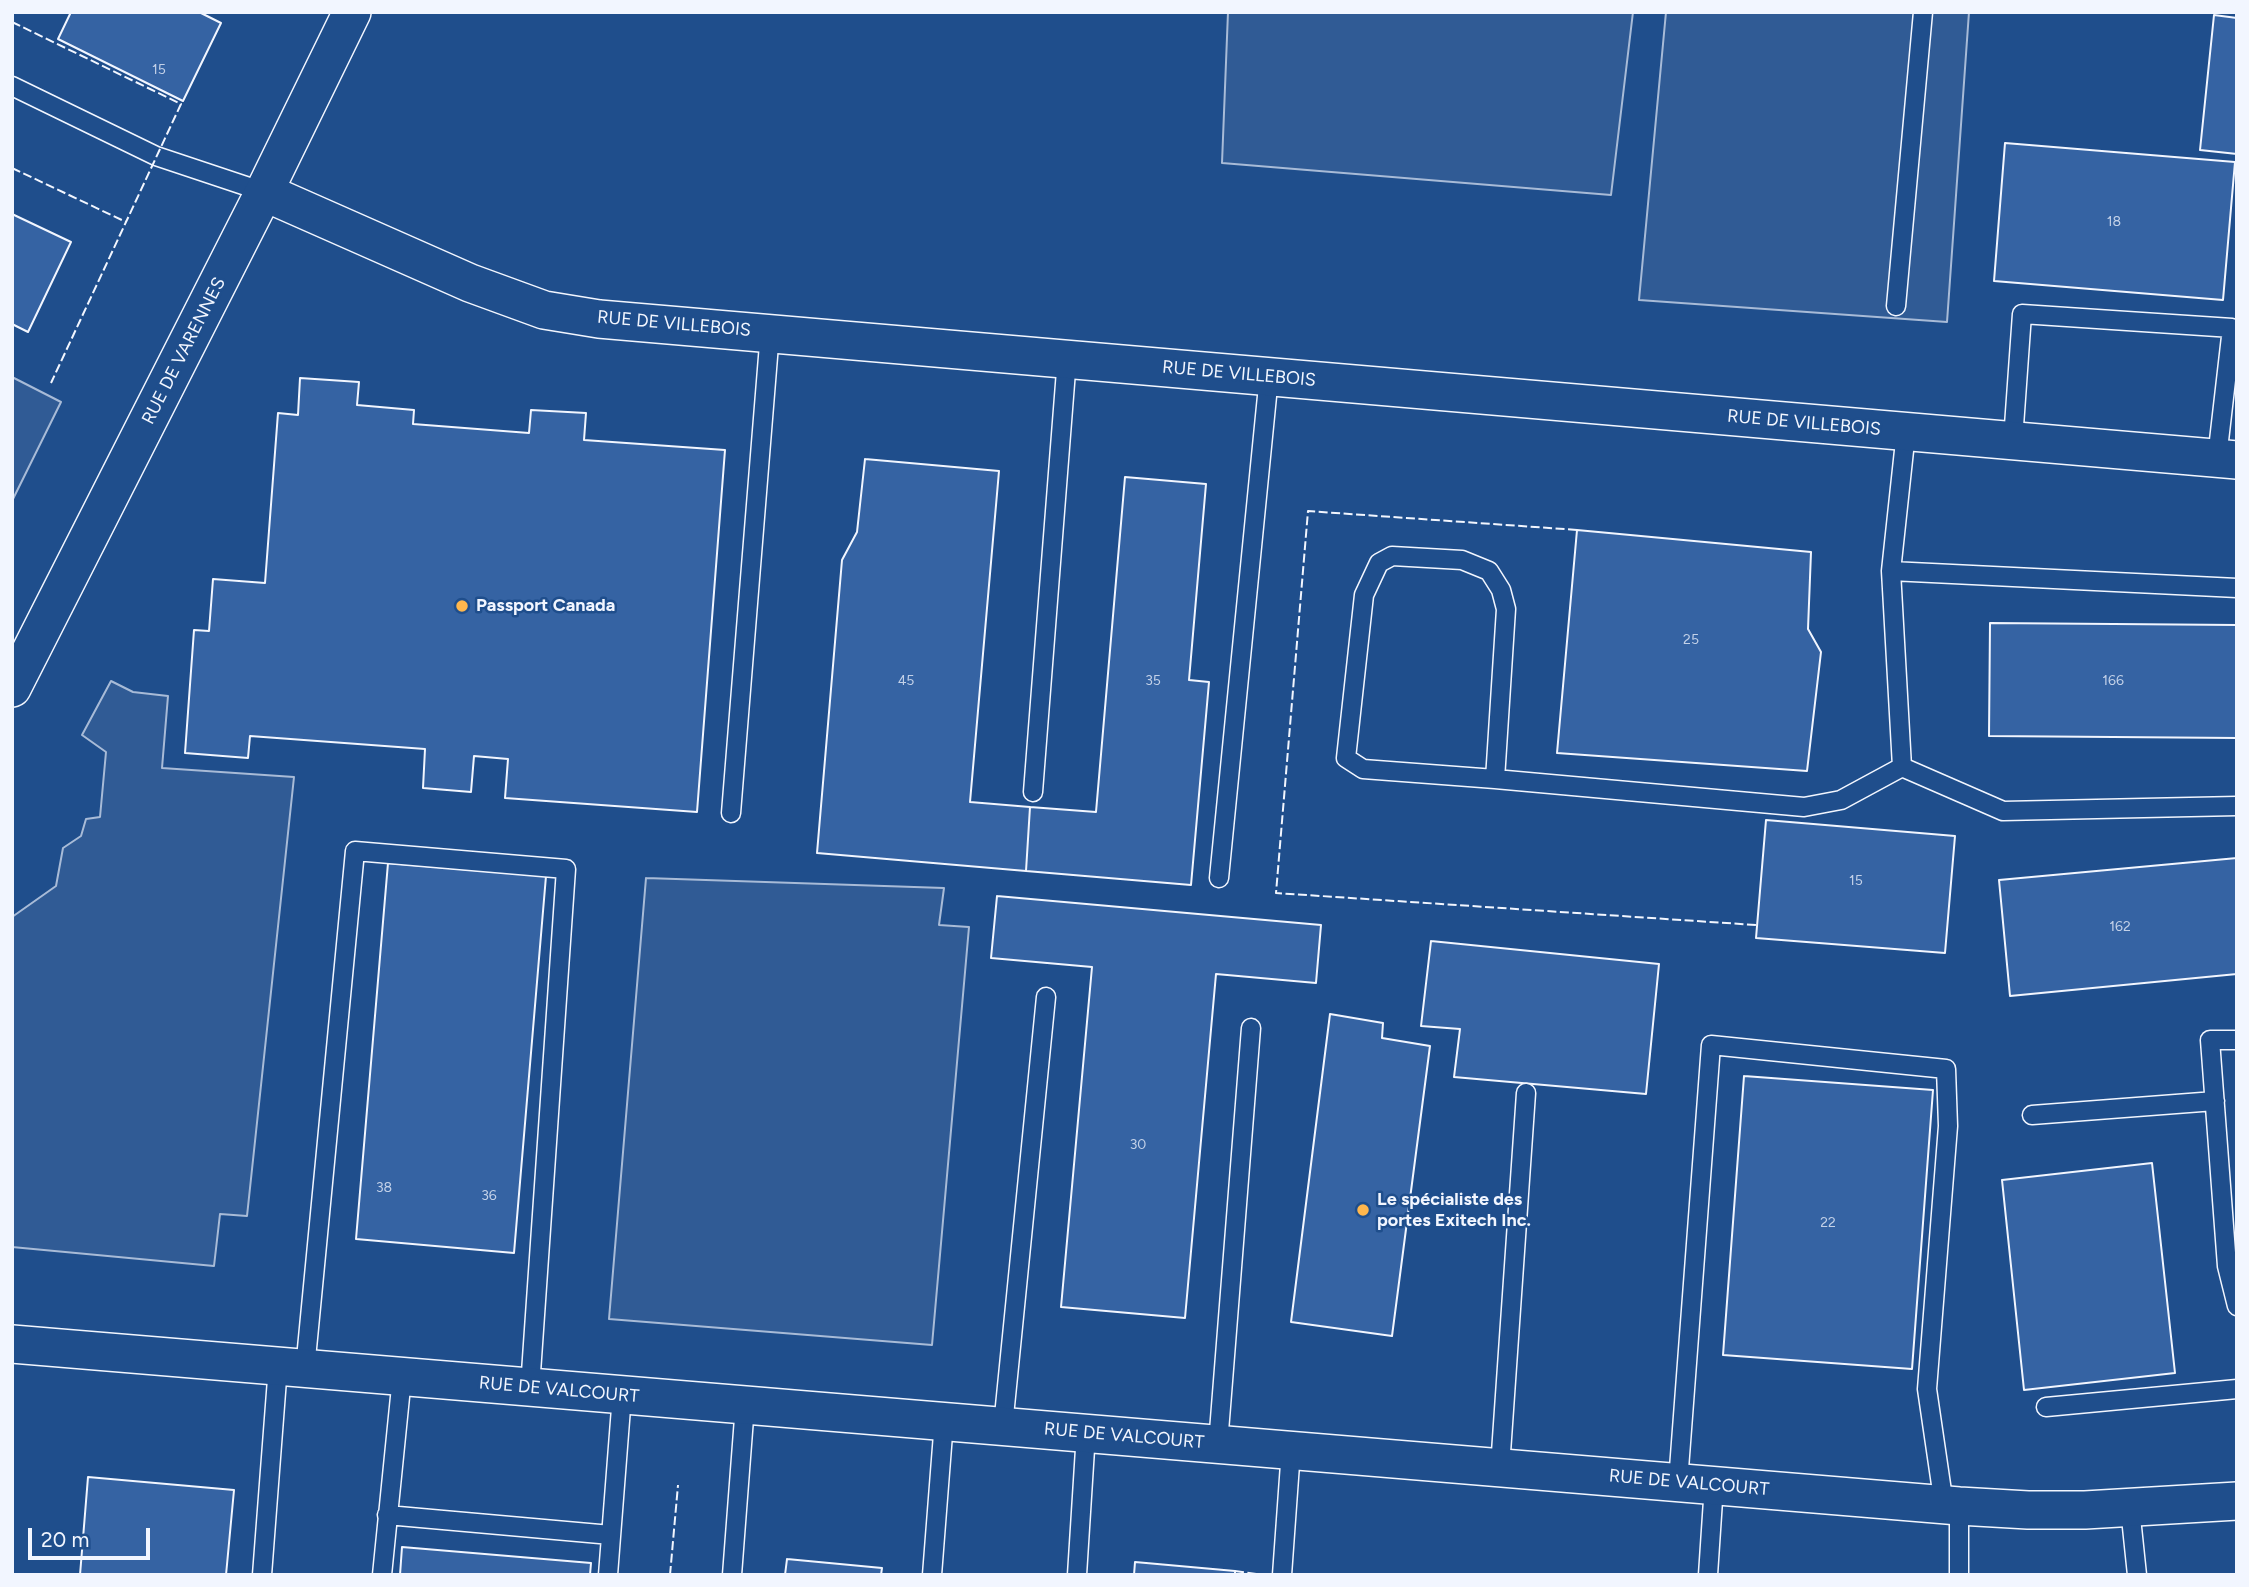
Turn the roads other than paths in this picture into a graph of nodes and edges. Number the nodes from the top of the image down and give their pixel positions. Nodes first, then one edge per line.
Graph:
1 (352, 12) edge
2 (1923, 12) edge
3 (12, 86) edge
4 (264, 192) junction
5 (1896, 306) dead end
6 (771, 332) junction
7 (1067, 358) junction
8 (1269, 376) junction
9 (1906, 432) junction
10 (2013, 440) junction
11 (2227, 459) edge
12 (1891, 571) junction
13 (2237, 587) edge
14 (12, 688) edge
15 (1902, 767) junction
16 (1495, 779) junction
17 (1033, 792) dead end
18 (2237, 806) edge
19 (731, 813) dead end
20 (1219, 878) dead end
21 (1046, 997) dead end
22 (1251, 1028) dead end
23 (2237, 1040) edge
24 (1526, 1093) dead end
25 (2215, 1101) junction
26 (2032, 1115) dead end
27 (2237, 1306) edge
28 (12, 1345) edge
29 (291, 1368) junction
30 (401, 1377) junction
31 (530, 1387) junction
32 (2237, 1389) edge
33 (622, 1395) junction
34 (745, 1405) junction
35 (2046, 1407) dead end
36 (944, 1421) junction
37 (1003, 1426) junction
38 (1086, 1433) junction
39 (1218, 1444) junction
40 (1291, 1450) junction
41 (1500, 1467) junction
42 (1696, 1483) junction
43 (2237, 1501) edge
44 (1951, 1505) junction
45 (2130, 1508) junction
46 (387, 1515) junction
47 (611, 1535) junction
48 (262, 1575) edge
49 (382, 1575) edge
50 (608, 1575) edge
51 (732, 1575) edge
52 (932, 1575) edge
53 (1077, 1575) edge
54 (1282, 1575) edge
55 (1708, 1575) edge
56 (1959, 1575) edge
57 (2137, 1575) edge

1 - 4 street, RUE DE VARENNES
2 - 5 lane
3 - 4 lane
4 - 6 street, RUE DE VILLEBOIS
4 - 14 street, RUE DE VARENNES
6 - 7 street, RUE DE VILLEBOIS
6 - 19 lane
7 - 8 street, RUE DE VILLEBOIS
7 - 17 lane
8 - 9 street, RUE DE VILLEBOIS
8 - 20 lane
9 - 10 street, RUE DE VILLEBOIS
9 - 12 lane
10 - 11 street, RUE DE VILLEBOIS
10 - 11 lane
12 - 13 lane
12 - 15 lane
15 - 16 lane
15 - 18 lane
16 - 16 lane
21 - 37 lane
22 - 39 lane
23 - 25 lane
24 - 41 lane
25 - 26 lane
25 - 27 lane
28 - 29 street, RUE DE VALCOURT
29 - 30 street, RUE DE VALCOURT
29 - 31 lane
29 - 48 lane
30 - 31 street, RUE DE VALCOURT
30 - 46 lane
31 - 33 street, RUE DE VALCOURT
32 - 35 lane
33 - 34 street, RUE DE VALCOURT
33 - 47 lane
34 - 36 street, RUE DE VALCOURT
34 - 51 lane
36 - 37 street, RUE DE VALCOURT
36 - 52 lane
37 - 38 street, RUE DE VALCOURT
38 - 39 street, RUE DE VALCOURT
38 - 53 lane
39 - 40 street, RUE DE VALCOURT
40 - 41 street, RUE DE VALCOURT
40 - 54 lane
41 - 42 street, RUE DE VALCOURT
42 - 44 street, RUE DE VALCOURT
42 - 44 lane
42 - 55 lane
43 - 45 street, RUE DE VALCOURT
44 - 45 street, RUE DE VALCOURT
44 - 56 lane
45 - 57 lane
46 - 47 lane
46 - 49 lane
47 - 50 lane

